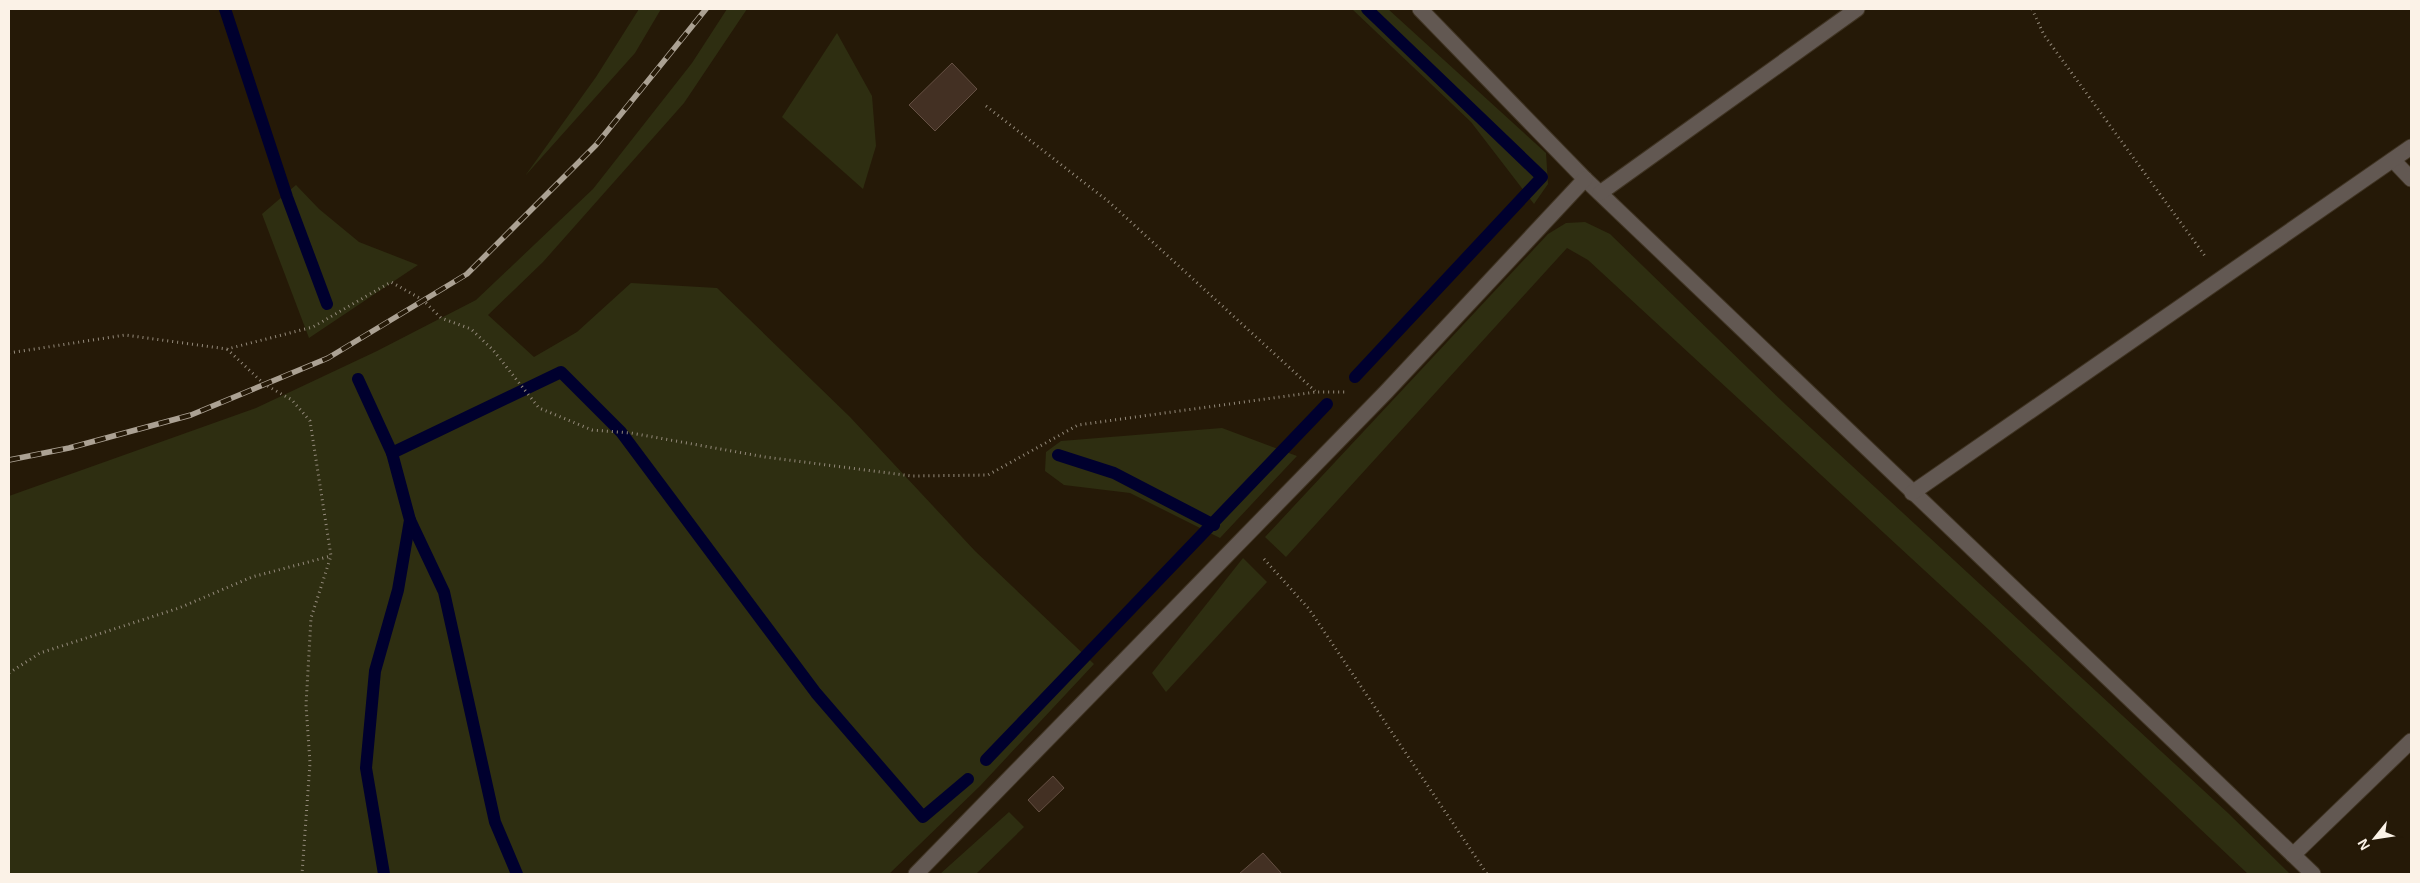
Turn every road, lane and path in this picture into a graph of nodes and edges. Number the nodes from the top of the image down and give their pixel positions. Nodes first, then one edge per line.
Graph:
1 (1420, 9) edge
2 (1857, 9) edge
3 (2032, 9) edge
4 (986, 106) dead end
5 (2411, 147) edge
6 (2393, 160) junction
7 (1585, 179) junction
8 (2411, 179) edge
9 (1600, 193) junction
10 (2221, 279) junction
11 (227, 349) junction
12 (9, 353) edge
13 (1316, 392) junction
14 (1386, 392) junction
15 (1912, 493) junction
16 (1245, 538) junction
17 (331, 556) junction
18 (9, 673) edge
19 (2411, 741) edge
20 (2293, 855) junction
21 (302, 874) edge
22 (916, 874) edge
23 (1487, 874) edge
24 (2314, 874) edge

1 - 7 street
2 - 9 street
3 - 10 path
4 - 13 path
5 - 6 street
6 - 8 street
6 - 10 street
7 - 9 street
7 - 14 street
9 - 15 street
10 - 15 street
11 - 12 path
11 - 13 path
11 - 17 path
13 - 14 path
14 - 16 street
15 - 20 street
16 - 22 street
16 - 23 path
17 - 18 path
17 - 21 path
19 - 20 street
20 - 24 street

